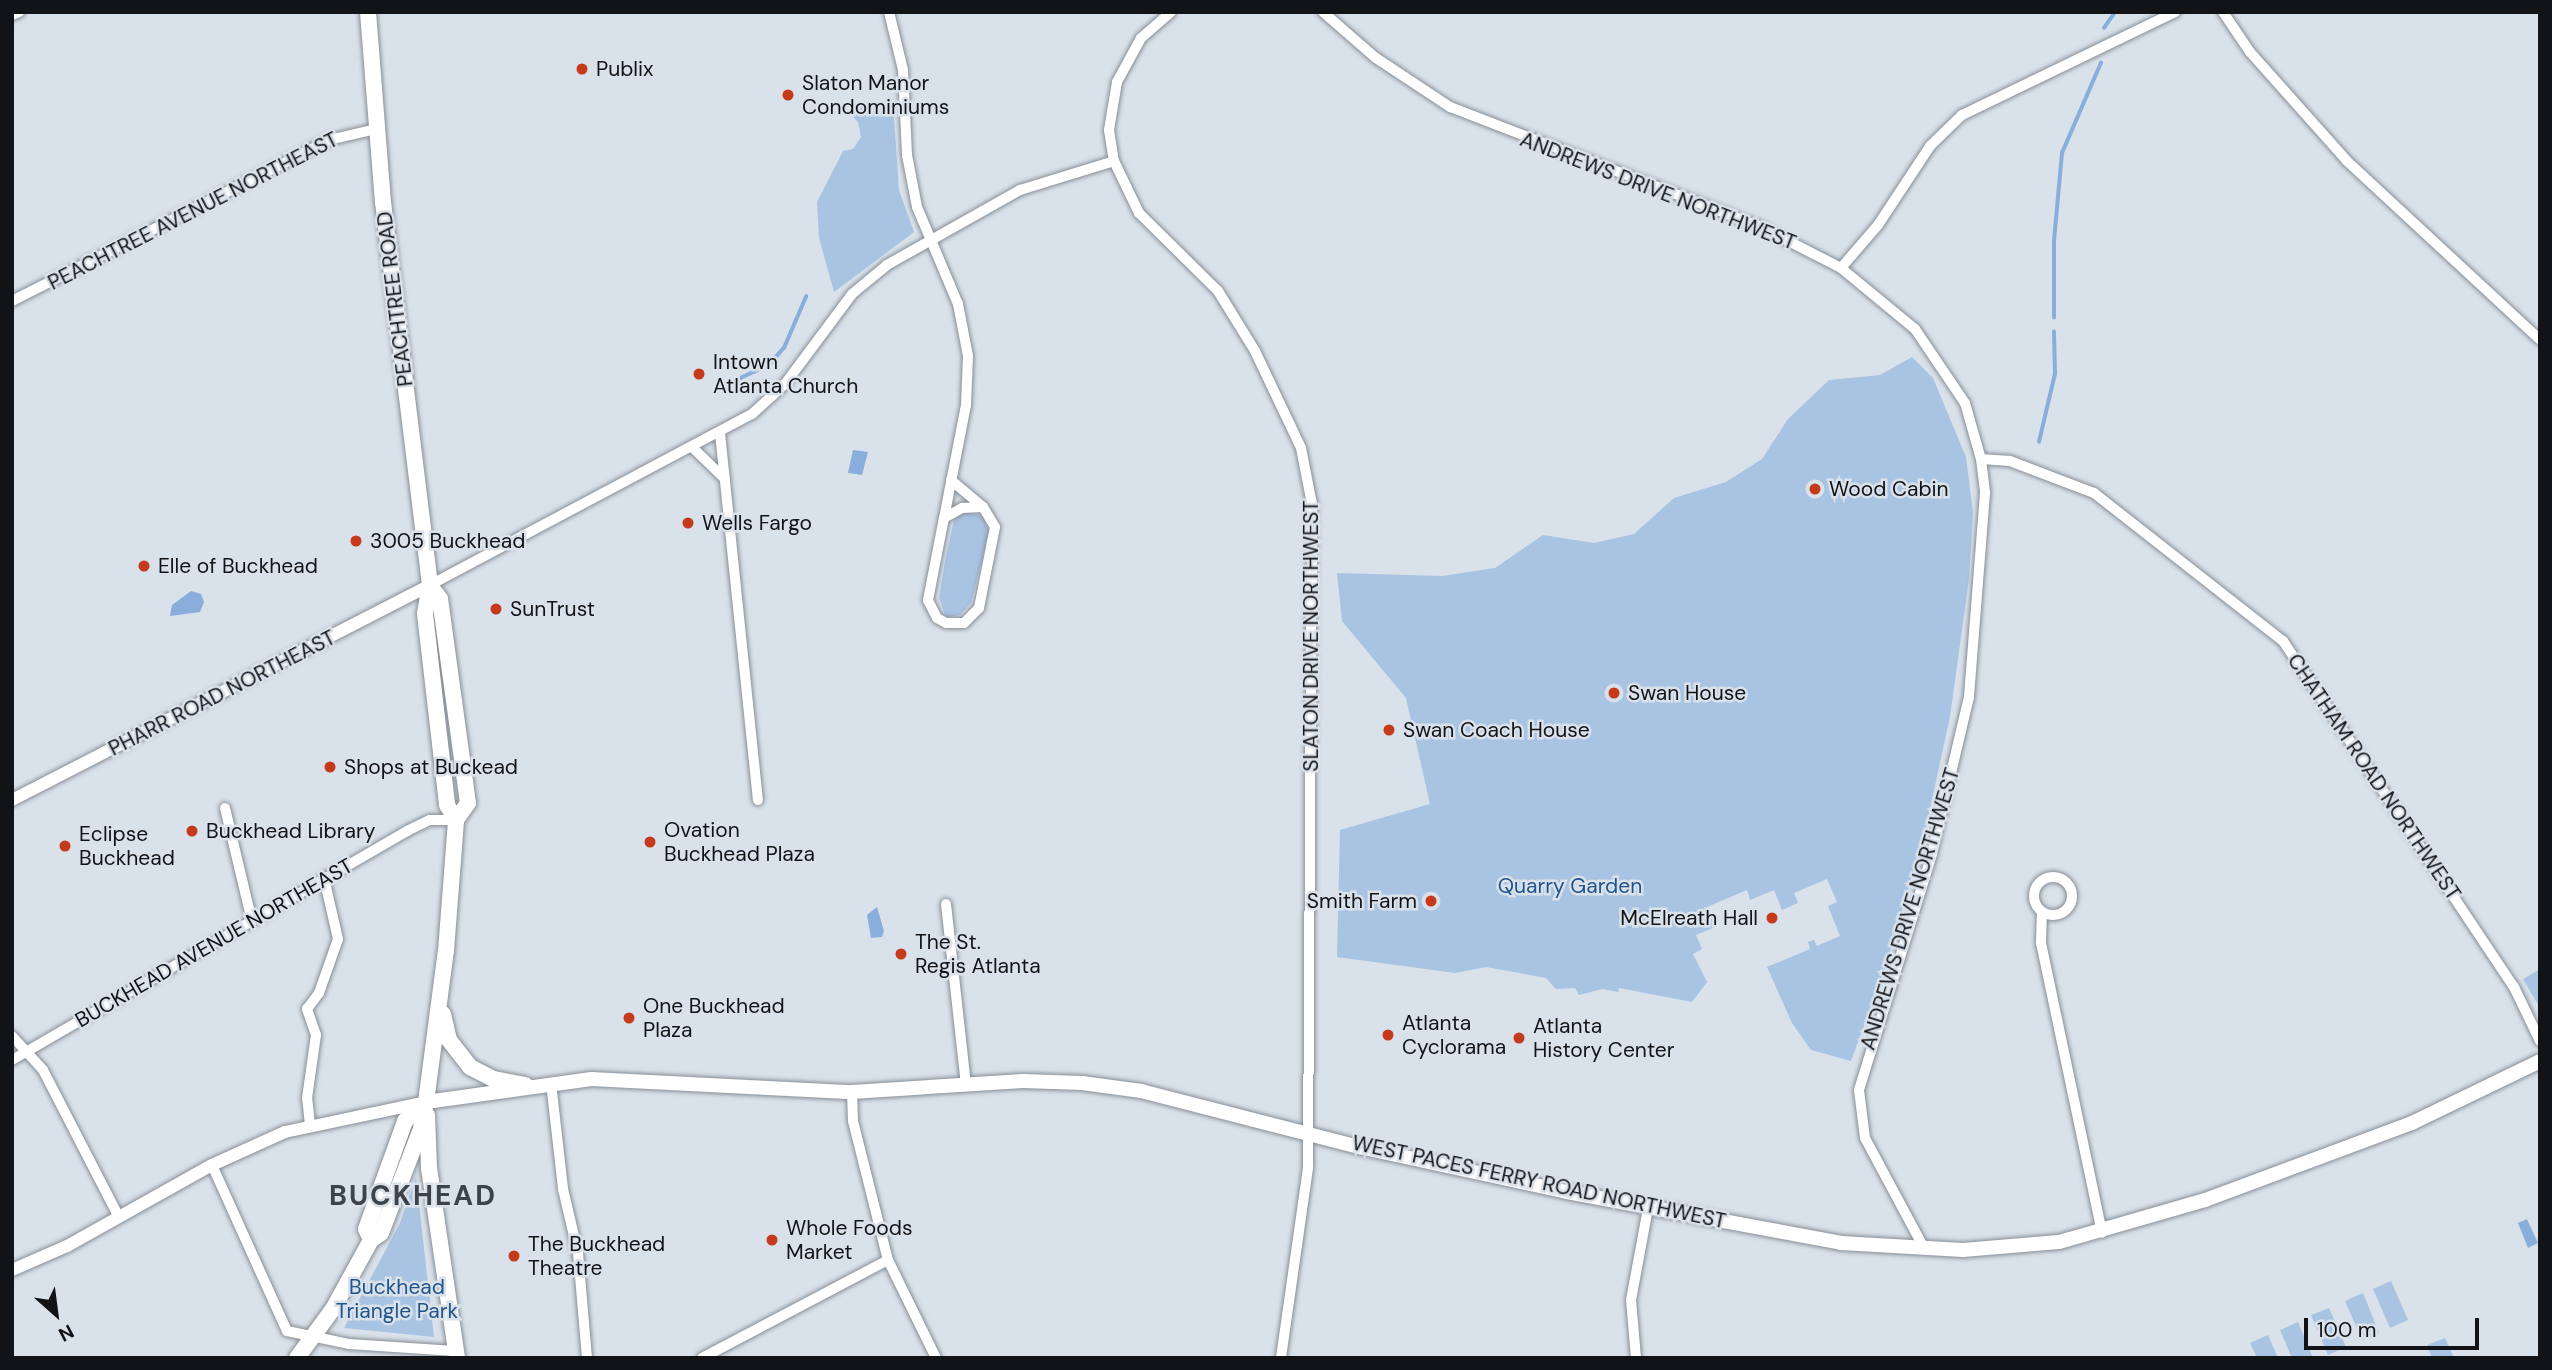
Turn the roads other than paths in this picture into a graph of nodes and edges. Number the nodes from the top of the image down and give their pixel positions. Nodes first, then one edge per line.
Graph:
1 (19, 12) edge
2 (368, 12) edge
3 (889, 12) edge
4 (1171, 12) edge
5 (1323, 12) edge
6 (2175, 12) edge
7 (2223, 12) edge
8 (12, 15) edge
9 (376, 129) junction
10 (1114, 162) junction
11 (929, 239) junction
12 (1841, 268) junction
13 (12, 301) edge
14 (2540, 340) edge
15 (720, 432) junction
16 (692, 447) junction
17 (1982, 459) junction
18 (725, 480) junction
19 (951, 480) junction
20 (983, 507) junction
21 (944, 518) junction
22 (430, 585) junction
23 (12, 800) edge
24 (758, 800) dead end
25 (225, 808) dead end
26 (456, 820) junction
27 (324, 878) junction
28 (946, 904) dead end
29 (2042, 912) junction
30 (252, 921) junction
31 (440, 1002) junction
32 (12, 1036) edge
33 (2540, 1041) edge
34 (27, 1053) junction
35 (12, 1060) edge
36 (2540, 1061) edge
37 (551, 1083) junction
38 (524, 1085) junction
39 (966, 1086) junction
40 (852, 1092) junction
41 (426, 1102) junction
42 (310, 1125) junction
43 (1309, 1132) junction
44 (212, 1165) junction
45 (1648, 1208) junction
46 (119, 1217) junction
47 (2102, 1233) junction
48 (1924, 1248) junction
49 (888, 1260) junction
50 (12, 1270) edge
51 (310, 1339) junction
52 (456, 1354) edge
53 (297, 1358) edge
54 (587, 1358) edge
55 (702, 1358) edge
56 (936, 1358) edge
57 (1281, 1358) edge
58 (1636, 1358) edge

1 - 8 street
2 - 9 main road, PEACHTREE ROAD
3 - 11 street
4 - 10 street, SLATON DRIVE NORTHWEST
5 - 12 street, ANDREWS DRIVE NORTHWEST
6 - 12 street
7 - 14 street
9 - 13 street, PEACHTREE AVENUE NORTHEAST
9 - 22 main road, PEACHTREE ROAD
10 - 11 street
10 - 43 street, SLATON DRIVE NORTHWEST
11 - 15 street
11 - 19 street
12 - 17 street, ANDREWS DRIVE NORTHWEST
15 - 16 street
15 - 18 street
16 - 18 street
16 - 22 street
17 - 33 street, CHATHAM ROAD NORTHWEST
17 - 48 street, ANDREWS DRIVE NORTHWEST
18 - 24 street
19 - 20 street
19 - 21 street
20 - 21 street
20 - 21 street
22 - 23 street, PHARR ROAD NORTHEAST
22 - 26 main road, PEACHTREE ROAD
25 - 30 street
26 - 27 street, BUCKHEAD AVENUE NORTHEAST
26 - 31 main road, PEACHTREE ROAD
27 - 30 street, BUCKHEAD AVENUE NORTHEAST
27 - 42 street
28 - 39 street
29 - 29 street
29 - 47 street
30 - 34 street, BUCKHEAD AVENUE NORTHEAST
31 - 38 main road
31 - 41 main road, PEACHTREE ROAD
32 - 34 street
34 - 35 street, BUCKHEAD AVENUE NORTHEAST
34 - 46 street
36 - 47 main road, WEST PACES FERRY ROAD NORTHWEST
37 - 38 main road, WEST PACES FERRY ROAD NORTHWEST
37 - 40 main road, WEST PACES FERRY ROAD NORTHWEST
37 - 54 street
38 - 41 main road, WEST PACES FERRY ROAD NORTHWEST
39 - 40 main road, WEST PACES FERRY ROAD NORTHWEST
39 - 43 main road, WEST PACES FERRY ROAD NORTHWEST
40 - 49 street
41 - 42 street
41 - 51 main road
41 - 52 main road, PEACHTREE ROAD
42 - 44 street
43 - 45 main road, WEST PACES FERRY ROAD NORTHWEST
43 - 57 street, SLATON DRIVE NORTHWEST
44 - 46 street
44 - 51 street
45 - 48 main road, WEST PACES FERRY ROAD NORTHWEST
45 - 58 street
46 - 50 street
47 - 48 main road, WEST PACES FERRY ROAD NORTHWEST
49 - 55 street
49 - 56 street
51 - 52 street
51 - 53 main road

